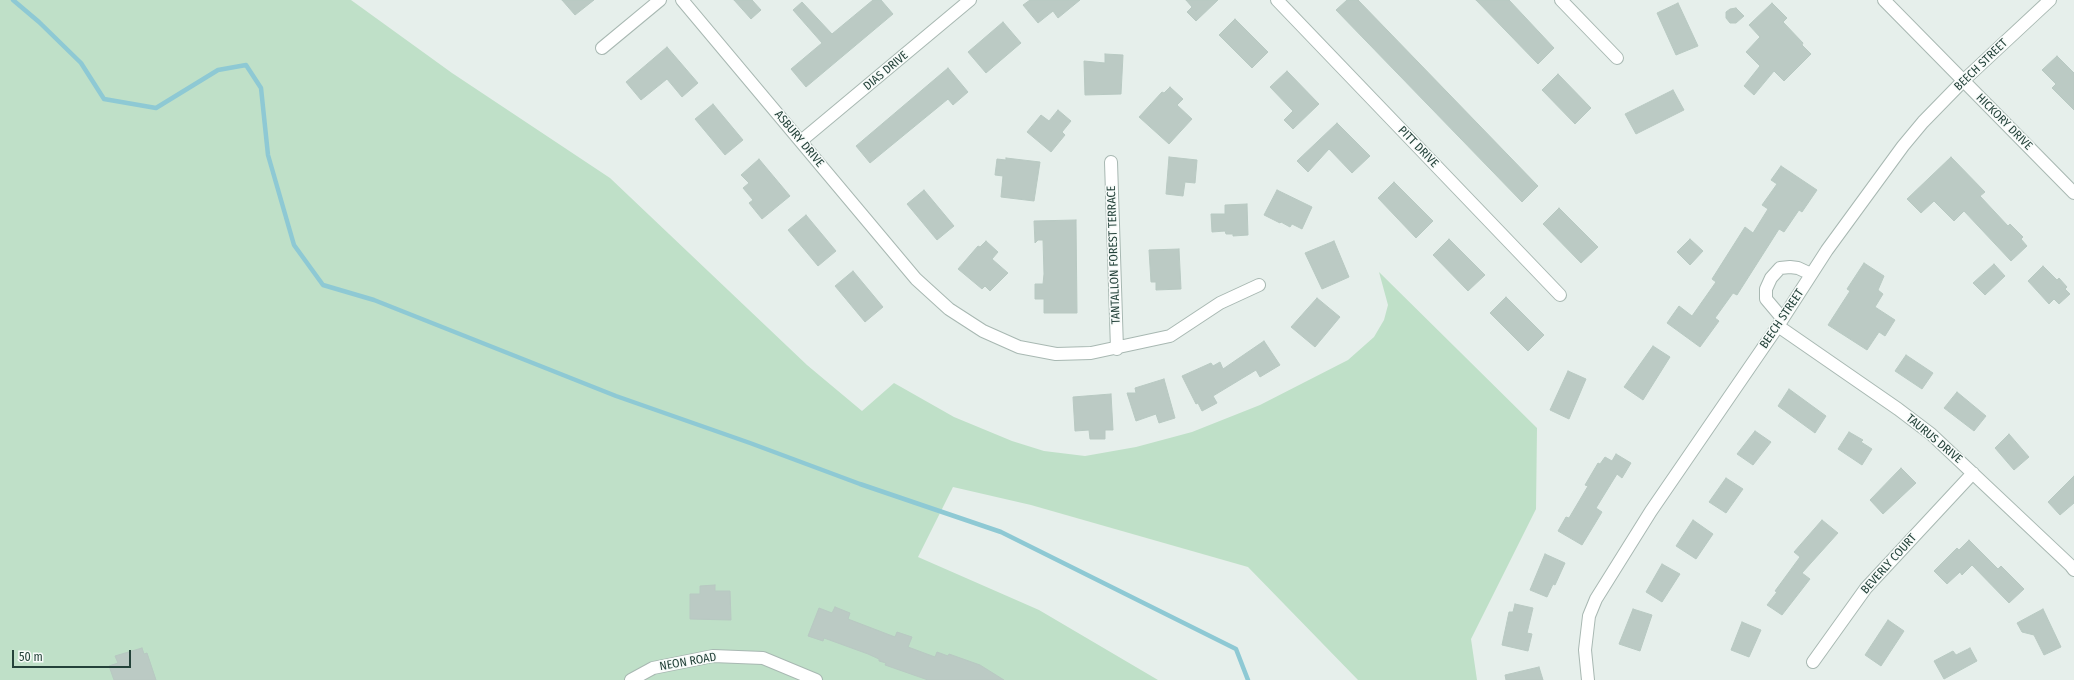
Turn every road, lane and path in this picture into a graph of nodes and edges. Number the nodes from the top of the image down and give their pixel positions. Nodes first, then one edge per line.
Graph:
1 (660, 0) edge
2 (682, 0) edge
3 (970, 0) edge
4 (1277, 0) edge
5 (1561, 0) edge
6 (1884, 0) edge
7 (2050, 0) edge
8 (602, 48) dead end
9 (1617, 58) dead end
10 (1963, 81) junction
11 (801, 141) junction
12 (1111, 162) dead end
13 (2074, 193) edge
14 (1811, 274) junction
15 (1259, 285) dead end
16 (1560, 295) dead end
17 (1780, 322) junction
18 (1117, 349) junction
19 (1973, 473) junction
20 (2073, 566) edge
21 (1812, 662) dead end
22 (813, 679) edge
23 (631, 680) edge
24 (1588, 680) edge

1 - 8 street
2 - 11 street, ASBURY DRIVE
3 - 11 street, DIAS DRIVE
4 - 16 street, PITT DRIVE
5 - 9 street
6 - 10 street, HICKORY DRIVE
7 - 10 street, BEECH STREET
10 - 13 street, HICKORY DRIVE
10 - 14 street, BEECH STREET
11 - 18 street, ASBURY DRIVE
12 - 18 street, TANTALLON FOREST TERRACE
14 - 17 street, BEECH STREET
14 - 17 street, TAURUS DRIVE
15 - 18 street, ASBURY DRIVE
17 - 19 street, TAURUS DRIVE
17 - 24 street, BEECH STREET
19 - 20 street, TAURUS DRIVE
19 - 21 street, BEVERLY COURT
22 - 23 street, NEON ROAD

